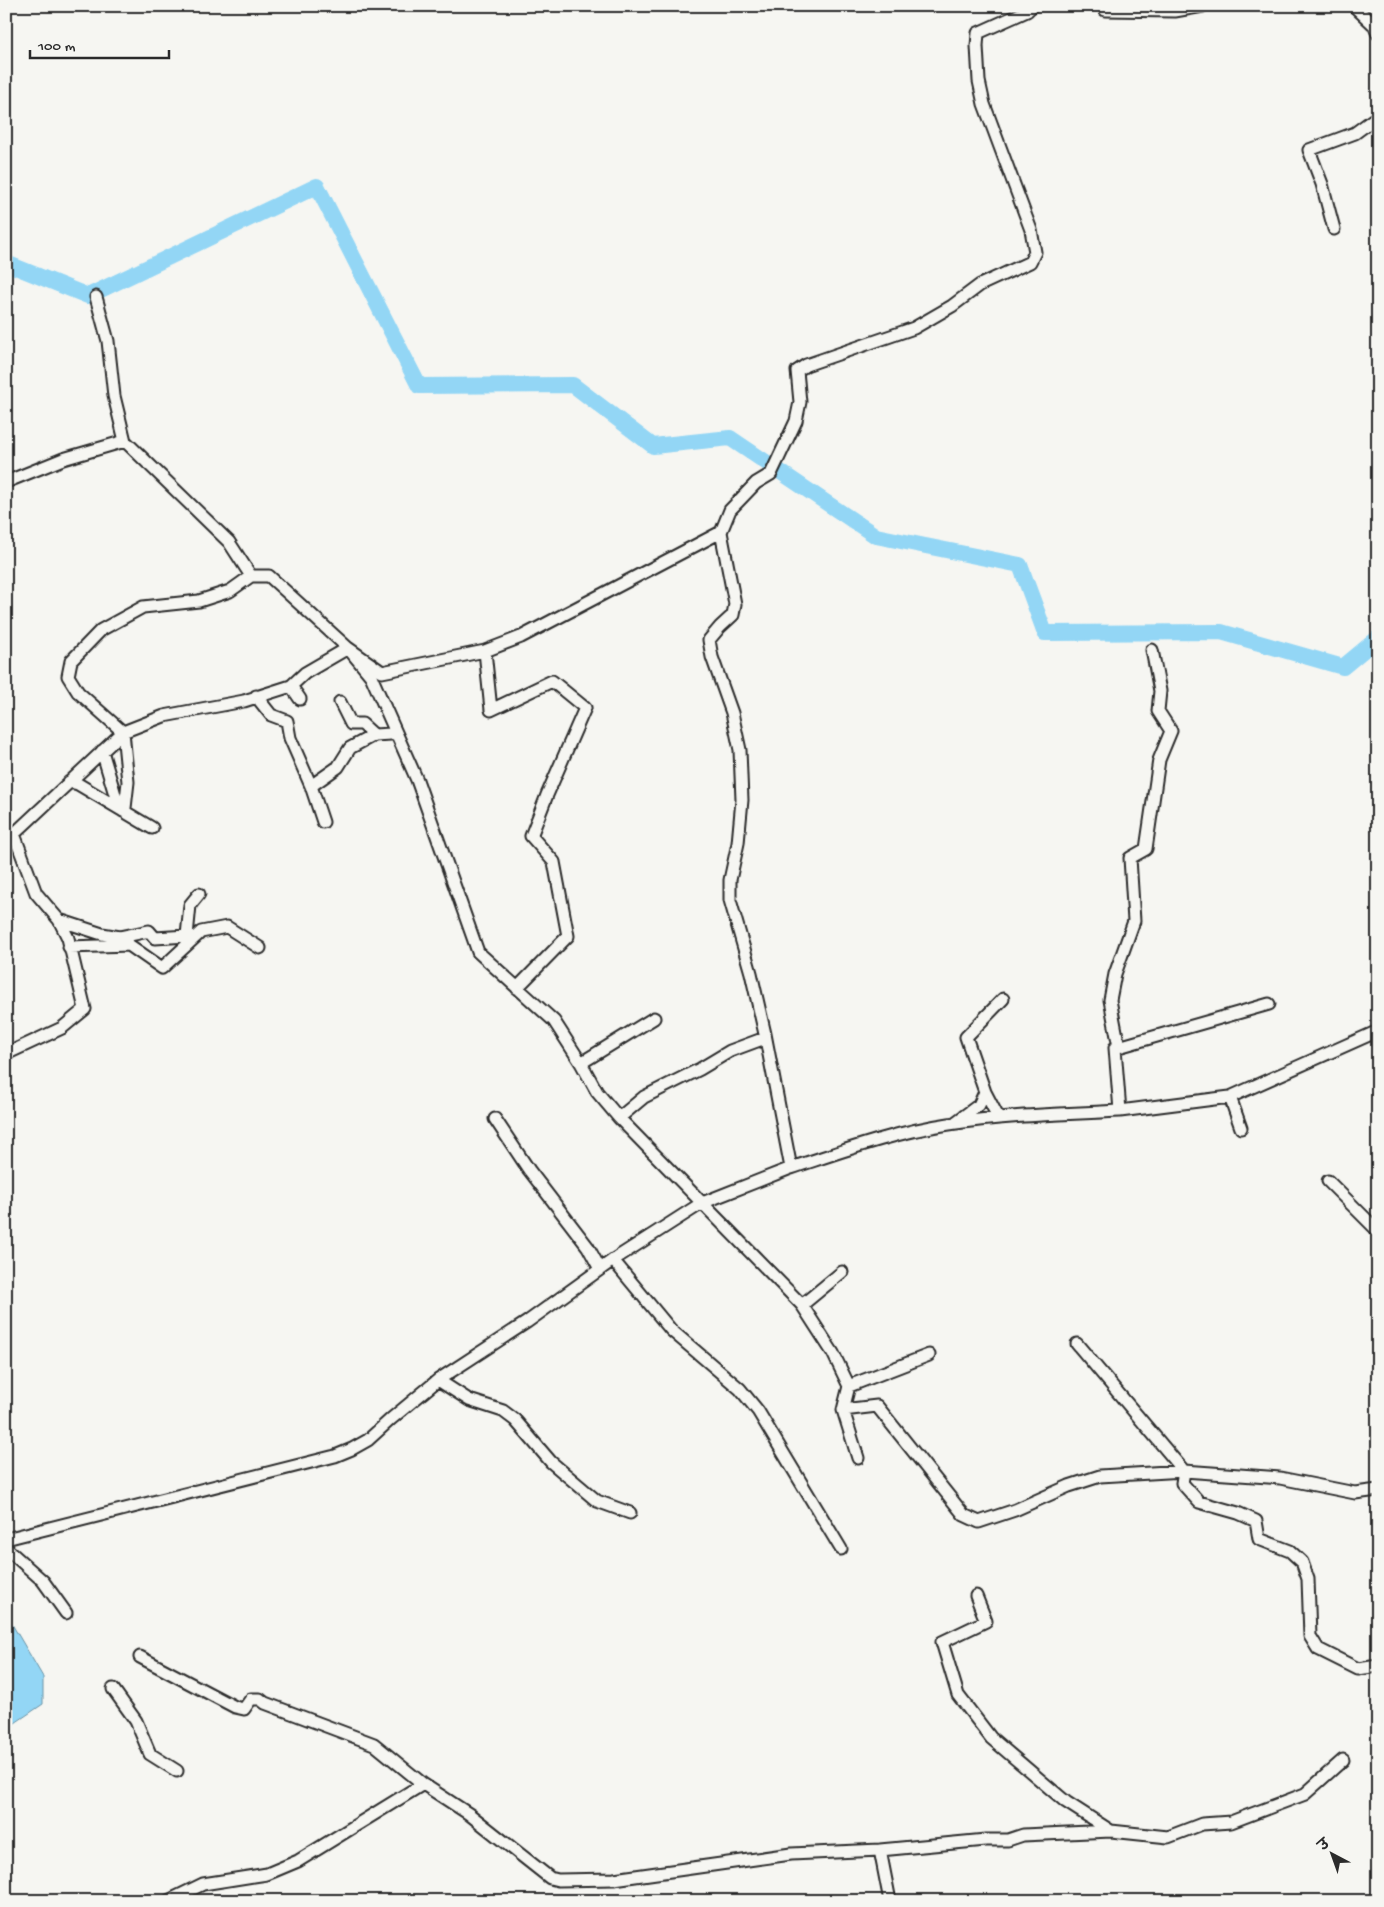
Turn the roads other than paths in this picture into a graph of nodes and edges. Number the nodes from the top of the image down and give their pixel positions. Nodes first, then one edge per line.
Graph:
1 (1032, 6) edge
2 (1203, 6) edge
3 (1354, 6) edge
4 (1104, 10) dead end
5 (1378, 34) edge
6 (1378, 116) edge
7 (1334, 229) dead end
8 (96, 297) dead end
9 (125, 441) junction
10 (6, 482) edge
11 (720, 532) junction
12 (250, 576) junction
13 (348, 648) junction
14 (1152, 650) dead end
15 (485, 651) junction
16 (291, 686) junction
17 (256, 696) junction
18 (300, 699) dead end
19 (340, 702) dead end
20 (395, 731) junction
21 (122, 732) junction
22 (374, 735) junction
23 (102, 751) junction
24 (69, 782) junction
25 (311, 786) junction
26 (121, 810) junction
27 (323, 822) dead end
28 (152, 828) dead end
29 (199, 894) dead end
30 (59, 920) junction
31 (69, 947) junction
32 (260, 948) dead end
33 (517, 988) junction
34 (1004, 999) dead end
35 (1270, 1004) dead end
36 (654, 1018) dead end
37 (1378, 1031) edge
38 (765, 1038) junction
39 (1119, 1047) junction
40 (7, 1051) edge
41 (580, 1062) junction
42 (985, 1092) junction
43 (1230, 1097) junction
44 (1120, 1111) junction
45 (998, 1117) junction
46 (619, 1118) junction
47 (496, 1119) dead end
48 (954, 1123) junction
49 (1241, 1128) dead end
50 (792, 1168) junction
51 (1328, 1181) dead end
52 (702, 1203) junction
53 (1378, 1230) edge
54 (613, 1260) junction
55 (600, 1269) junction
56 (842, 1272) dead end
57 (802, 1305) junction
58 (1077, 1344) dead end
59 (929, 1355) dead end
60 (438, 1380) junction
61 (848, 1386) junction
62 (843, 1410) junction
63 (858, 1458) dead end
64 (1184, 1471) junction
65 (1378, 1490) edge
66 (630, 1513) dead end
67 (6, 1539) edge
68 (6, 1548) edge
69 (841, 1549) dead end
70 (976, 1596) dead end
71 (66, 1613) dead end
72 (140, 1657) dead end
73 (1378, 1666) edge
74 (113, 1689) dead end
75 (1343, 1760) dead end
76 (177, 1771) dead end
77 (423, 1784) junction
78 (1111, 1831) junction
79 (880, 1850) junction
80 (168, 1901) edge
81 (890, 1901) edge

1 - 11 street
2 - 4 street
3 - 5 street
6 - 7 street
8 - 9 street
9 - 10 street
9 - 12 street
11 - 15 street
11 - 38 street
12 - 13 street
12 - 21 street
13 - 15 street
13 - 16 street
13 - 20 street
14 - 39 street
15 - 33 street
16 - 17 street
16 - 18 street
17 - 21 street
17 - 25 street
19 - 22 street
20 - 22 street
20 - 33 street
21 - 23 street
21 - 26 street
22 - 25 street
23 - 24 street
23 - 26 street
24 - 26 street
24 - 30 street
25 - 27 street
26 - 28 street
29 - 30 street
30 - 31 street
31 - 32 street
31 - 40 street
33 - 41 street
34 - 42 street
35 - 39 street
36 - 41 street
37 - 43 street
38 - 46 street
38 - 50 street
39 - 44 street
41 - 46 street
42 - 45 street
42 - 48 street
43 - 44 street
43 - 49 street
44 - 45 street
45 - 48 street
46 - 52 street
47 - 55 street
48 - 50 street
50 - 52 street
51 - 53 street
52 - 54 street
52 - 57 street
54 - 55 street
54 - 69 street
55 - 60 street
56 - 57 street
57 - 61 street
58 - 64 street
59 - 61 street
60 - 66 street
60 - 67 street
61 - 62 street
62 - 63 street
62 - 64 street
64 - 65 street
64 - 73 street
68 - 71 street
70 - 78 street
72 - 77 street
74 - 76 street
75 - 78 street
77 - 79 street
77 - 80 street
78 - 79 street
79 - 81 street

